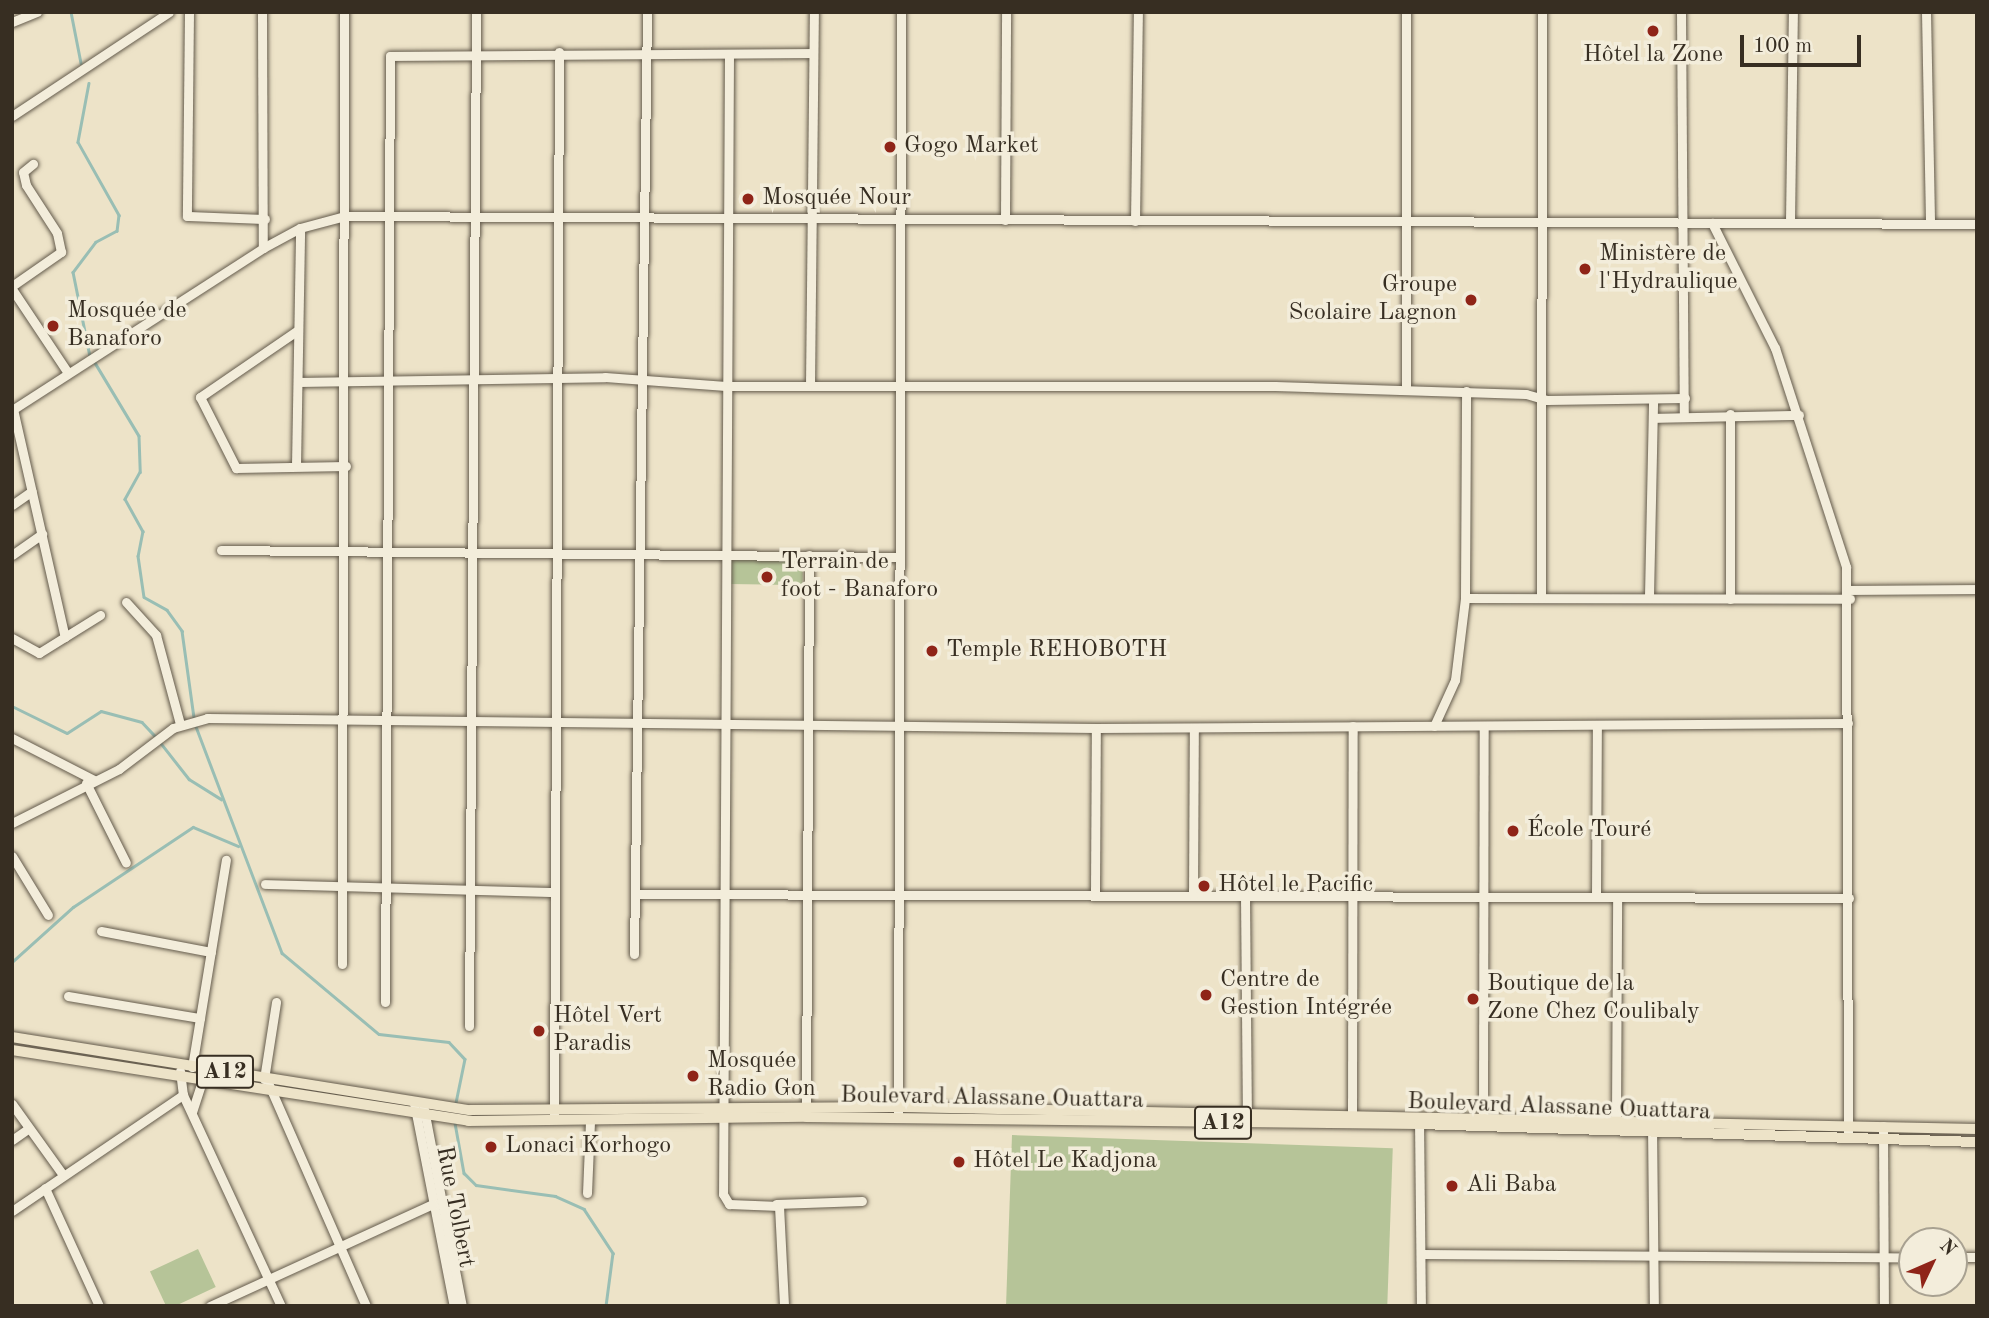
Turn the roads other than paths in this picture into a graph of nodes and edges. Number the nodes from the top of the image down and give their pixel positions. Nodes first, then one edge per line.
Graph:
1 (37, 12) edge
2 (169, 12) edge
3 (189, 12) edge
4 (262, 12) edge
5 (344, 12) edge
6 (476, 12) edge
7 (647, 12) edge
8 (814, 12) edge
9 (901, 12) edge
10 (1006, 12) edge
11 (1138, 12) edge
12 (1406, 12) edge
13 (1542, 12) edge
14 (1681, 12) edge
15 (1793, 12) edge
16 (1926, 12) edge
17 (12, 22) edge
18 (646, 50) junction
19 (476, 52) junction
20 (559, 52) junction
21 (813, 53) junction
22 (729, 55) junction
23 (12, 116) edge
24 (33, 164) dead end
25 (391, 215) junction
26 (473, 215) junction
27 (642, 215) junction
28 (900, 215) junction
29 (345, 216) junction
30 (557, 216) junction
31 (726, 216) junction
32 (808, 216) junction
33 (265, 219) junction
34 (1004, 220) junction
35 (1135, 221) junction
36 (1790, 221) junction
37 (1687, 222) junction
38 (1405, 223) junction
39 (1544, 223) junction
40 (1712, 223) junction
41 (1930, 223) junction
42 (1977, 224) edge
43 (300, 228) junction
44 (263, 248) junction
45 (12, 288) edge
46 (298, 330) junction
47 (68, 373) junction
48 (559, 377) junction
49 (640, 380) junction
50 (298, 382) junction
51 (474, 382) junction
52 (347, 383) junction
53 (386, 383) junction
54 (810, 385) junction
55 (726, 386) junction
56 (897, 387) junction
57 (1406, 390) junction
58 (1466, 391) junction
59 (1685, 398) junction
60 (1541, 399) junction
61 (1653, 401) junction
62 (13, 409) edge
63 (1730, 414) junction
64 (1684, 415) junction
65 (1799, 415) junction
66 (1653, 418) junction
67 (296, 466) junction
68 (346, 466) junction
69 (32, 491) junction
70 (12, 505) edge
71 (42, 534) junction
72 (221, 550) dead end
73 (345, 552) junction
74 (386, 552) junction
75 (640, 552) junction
76 (723, 552) junction
77 (471, 554) junction
78 (558, 554) junction
79 (12, 555) edge
80 (809, 555) junction
81 (896, 556) junction
82 (1977, 589) edge
83 (1849, 595) junction
84 (1649, 597) junction
85 (1465, 598) junction
86 (1541, 598) junction
87 (1730, 599) junction
88 (126, 602) dead end
89 (100, 614) dead end
90 (65, 637) junction
91 (12, 638) edge
92 (347, 721) junction
93 (387, 722) junction
94 (470, 723) junction
95 (1849, 723) junction
96 (180, 724) junction
97 (555, 724) junction
98 (639, 724) junction
99 (896, 725) junction
100 (1597, 725) junction
101 (723, 726) junction
102 (808, 726) junction
103 (1353, 726) junction
104 (1434, 726) junction
105 (1484, 726) junction
106 (1096, 728) junction
107 (1194, 728) junction
108 (12, 738) edge
109 (90, 781) junction
110 (12, 822) edge
111 (12, 856) edge
112 (226, 860) dead end
113 (126, 863) dead end
114 (265, 884) dead end
115 (345, 889) junction
116 (386, 891) junction
117 (473, 891) junction
118 (554, 892) junction
119 (724, 893) junction
120 (808, 893) junction
121 (636, 894) junction
122 (896, 894) junction
123 (1095, 894) junction
124 (1193, 895) junction
125 (1245, 895) junction
126 (1350, 896) junction
127 (1482, 896) junction
128 (1596, 897) junction
129 (1617, 898) junction
130 (1849, 898) junction
131 (48, 915) dead end
132 (101, 931) dead end
133 (211, 951) junction
134 (634, 954) dead end
135 (342, 964) dead end
136 (68, 996) dead end
137 (276, 1002) dead end
138 (385, 1002) dead end
139 (201, 1018) junction
140 (469, 1026) dead end
141 (12, 1037) edge
142 (12, 1050) edge
143 (192, 1067) junction
144 (267, 1079) junction
145 (180, 1081) junction
146 (204, 1083) junction
147 (269, 1092) junction
148 (183, 1094) junction
149 (12, 1104) edge
150 (419, 1104) junction
151 (553, 1108) junction
152 (192, 1112) junction
153 (722, 1112) junction
154 (806, 1112) junction
155 (898, 1112) junction
156 (1352, 1113) junction
157 (469, 1116) junction
158 (425, 1117) junction
159 (1483, 1117) junction
160 (1247, 1118) junction
161 (1616, 1118) junction
162 (1419, 1119) junction
163 (1652, 1119) junction
164 (554, 1121) junction
165 (590, 1121) junction
166 (1576, 1124) junction
167 (1884, 1126) junction
168 (28, 1129) junction
169 (1977, 1129) edge
170 (1652, 1131) junction
171 (1848, 1131) junction
172 (1883, 1139) junction
173 (12, 1140) edge
174 (1977, 1142) edge
175 (63, 1175) junction
176 (45, 1188) junction
177 (587, 1193) dead end
178 (862, 1200) dead end
179 (433, 1204) junction
180 (776, 1204) junction
181 (12, 1212) edge
182 (341, 1247) junction
183 (1421, 1254) junction
184 (1652, 1255) junction
185 (1883, 1256) junction
186 (1898, 1256) edge
187 (269, 1279) junction
188 (99, 1306) edge
189 (210, 1306) edge
190 (281, 1306) edge
191 (366, 1306) edge
192 (454, 1306) edge
193 (461, 1306) edge
194 (784, 1306) edge
195 (1421, 1306) edge
196 (1654, 1306) edge
197 (1884, 1306) edge

1 - 17 street
2 - 23 street
3 - 33 street
4 - 33 street
5 - 29 street
6 - 19 street
7 - 18 street
8 - 21 street
9 - 28 street
10 - 34 street
11 - 35 street
12 - 38 street
13 - 39 street
14 - 37 street
15 - 36 street
16 - 41 street
18 - 20 street
18 - 22 street
18 - 27 street
19 - 20 street
19 - 25 street
19 - 26 street
20 - 30 street
21 - 22 street
21 - 32 street
22 - 31 street
24 - 45 street
25 - 26 street
25 - 29 street
25 - 53 street
26 - 30 street
26 - 51 street
27 - 30 street
27 - 31 street
27 - 49 street
28 - 32 street
28 - 34 street
28 - 56 street
29 - 43 street
29 - 52 street
30 - 48 street
31 - 32 street
31 - 55 street
32 - 54 street
33 - 44 street
34 - 35 street
35 - 38 street
36 - 40 street
36 - 41 street
37 - 39 street
37 - 40 street
37 - 59 street
38 - 39 street
38 - 57 street
39 - 60 street
40 - 65 street
41 - 42 street
43 - 44 street
43 - 46 street
44 - 47 street
45 - 47 street
46 - 50 street
46 - 67 street
47 - 62 street
48 - 49 street
48 - 51 street
48 - 78 street
49 - 55 street
49 - 75 street
50 - 52 street
50 - 67 street
51 - 53 street
51 - 77 street
52 - 53 street
52 - 68 street
53 - 74 street
54 - 55 street
54 - 56 street
55 - 76 street
56 - 57 street
56 - 81 street
57 - 58 street
58 - 60 street
58 - 85 street
59 - 61 street
59 - 64 street
60 - 61 street
60 - 86 street
61 - 66 street
62 - 69 street
63 - 64 street
63 - 65 street
63 - 87 street
64 - 66 street
65 - 83 street
66 - 84 street
67 - 68 street
68 - 73 street
69 - 70 street
69 - 71 street
71 - 79 street
71 - 90 street
72 - 73 street
73 - 74 street
73 - 92 street
74 - 77 street
74 - 93 street
75 - 76 street
75 - 78 street
75 - 98 street
76 - 80 street
76 - 101 street
77 - 78 street
77 - 94 street
78 - 97 street
80 - 81 street
80 - 102 street
81 - 99 street
82 - 83 street
83 - 87 street
83 - 95 street
84 - 86 street
84 - 87 street
85 - 86 street
85 - 104 street
88 - 96 street
89 - 90 street
90 - 91 street
92 - 93 street
92 - 96 street
92 - 115 street
93 - 94 street
93 - 116 street
94 - 97 street
94 - 117 street
95 - 100 street
95 - 130 street
96 - 109 street
97 - 98 street
97 - 118 street
98 - 101 street
98 - 121 street
99 - 102 street
99 - 106 street
99 - 122 street
100 - 105 street
100 - 128 street
101 - 102 street
101 - 119 street
102 - 120 street
103 - 104 street
103 - 107 street
103 - 126 street
104 - 105 street
105 - 127 street
106 - 107 street
106 - 123 street
107 - 124 street
108 - 109 street
109 - 110 street
109 - 113 street
111 - 131 street
112 - 133 street
114 - 115 street
115 - 116 street
115 - 135 street
116 - 117 street
116 - 138 street
117 - 118 street
117 - 140 street
118 - 151 street
119 - 120 street
119 - 121 street
119 - 153 street
120 - 122 street
120 - 154 street
121 - 134 street
122 - 123 street
122 - 155 street
123 - 124 street
124 - 125 street
125 - 126 street
125 - 160 street
126 - 127 street
126 - 156 street
127 - 128 street
127 - 159 street
128 - 129 street
129 - 130 street
129 - 161 street
130 - 171 street
132 - 133 street
133 - 139 street
136 - 139 street
137 - 144 street
139 - 143 street
141 - 143 main road, Boulevard Alassane Ouattara / A12
142 - 145 main road, Boulevard Alassane Ouattara / A12
143 - 144 main road, Boulevard Alassane Ouattara / A12
143 - 145 street
143 - 146 street
144 - 147 street
144 - 150 main road, Boulevard Alassane Ouattara / A12
145 - 146 main road, Boulevard Alassane Ouattara / A12
145 - 148 street
146 - 147 main road, Boulevard Alassane Ouattara / A12
146 - 152 street
147 - 158 main road, Boulevard Alassane Ouattara / A12
147 - 182 street
148 - 152 street
148 - 175 street
149 - 168 street
150 - 157 main road, Boulevard Alassane Ouattara / A12
150 - 158 street
151 - 153 main road, Boulevard Alassane Ouattara / A12
151 - 157 main road, Boulevard Alassane Ouattara / A12
151 - 164 street
152 - 187 street
153 - 154 main road, Boulevard Alassane Ouattara / A12
153 - 165 main road, Boulevard Alassane Ouattara / A12
153 - 180 street
154 - 155 main road, Boulevard Alassane Ouattara / A12
155 - 160 main road, Boulevard Alassane Ouattara / A12
156 - 160 main road, Boulevard Alassane Ouattara / A12
156 - 162 main road, Boulevard Alassane Ouattara / A12
157 - 158 main road, Boulevard Alassane Ouattara / A12
157 - 164 main road, Boulevard Alassane Ouattara / A12
158 - 179 street, Rue Tolbert
158 - 193 street, Rue Tolbert
159 - 162 main road, Boulevard Alassane Ouattara / A12
159 - 166 main road, Boulevard Alassane Ouattara / A12
160 - 162 main road, Boulevard Alassane Ouattara / A12
161 - 163 main road, Boulevard Alassane Ouattara / A12
161 - 166 main road, Boulevard Alassane Ouattara / A12
162 - 166 main road, Boulevard Alassane Ouattara / A12
162 - 183 street
163 - 170 street
163 - 171 main road, Boulevard Alassane Ouattara / A12
164 - 165 main road, Boulevard Alassane Ouattara / A12
165 - 177 street
166 - 170 main road, Boulevard Alassane Ouattara / A12
167 - 169 main road, Boulevard Alassane Ouattara / A12
167 - 171 main road, Boulevard Alassane Ouattara / A12
167 - 172 street
168 - 173 street
168 - 175 street
170 - 171 main road, Boulevard Alassane Ouattara / A12
170 - 184 street
171 - 172 main road, Boulevard Alassane Ouattara / A12
172 - 174 main road, Boulevard Alassane Ouattara / A12
172 - 185 street
175 - 176 street
176 - 181 street
176 - 188 street
178 - 180 street
179 - 182 street
179 - 192 street, Rue Tolbert
180 - 194 street
182 - 187 street
182 - 191 street
183 - 184 street
183 - 195 street
184 - 185 street
184 - 196 street
185 - 186 street
185 - 197 street
187 - 189 street
187 - 190 street

